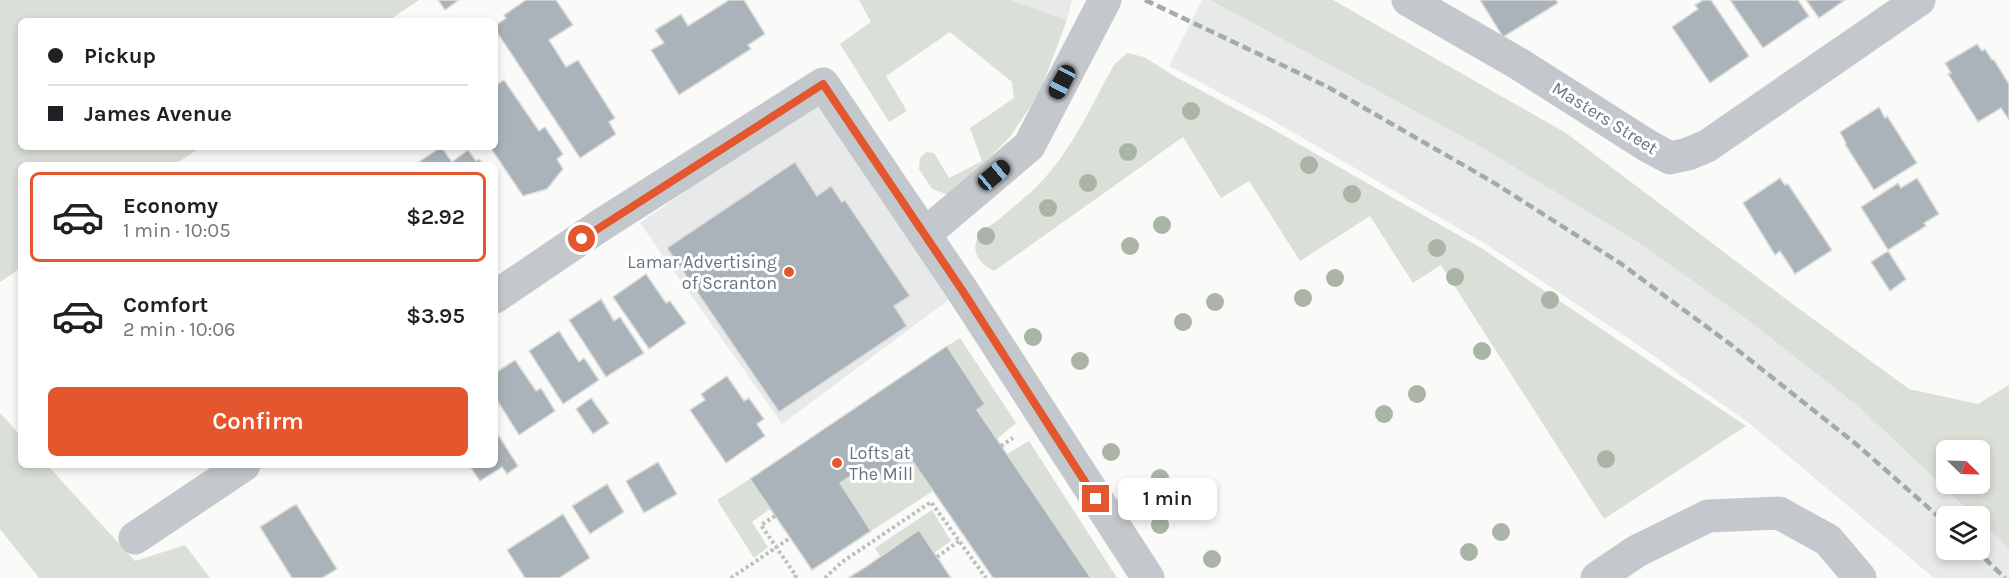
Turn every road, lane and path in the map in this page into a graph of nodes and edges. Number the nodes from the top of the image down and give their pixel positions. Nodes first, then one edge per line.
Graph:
1 (1105, 0) edge
2 (1919, 0) edge
3 (1425, 3) edge
4 (925, 234) junction
5 (498, 295) edge
6 (240, 468) edge
7 (775, 516) dead end
8 (135, 538) dead end
9 (790, 538) dead end
10 (959, 541) junction
11 (776, 546) junction
12 (937, 557) dead end
13 (731, 578) edge
14 (793, 578) edge
15 (825, 578) edge
16 (986, 578) edge
17 (1148, 578) edge
18 (1597, 578) edge
19 (1860, 578) edge

1 - 4 street
2 - 3 street, Masters Street
4 - 5 street
4 - 17 street
6 - 8 street
7 - 11 path
9 - 11 path
10 - 12 path
10 - 15 path
10 - 16 path
11 - 13 path
11 - 14 path
18 - 19 street

